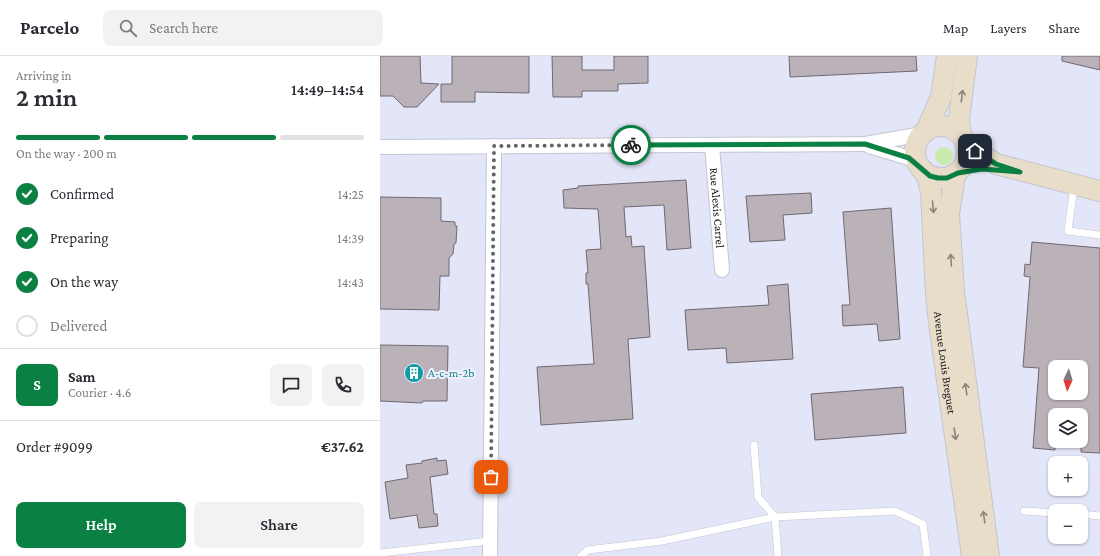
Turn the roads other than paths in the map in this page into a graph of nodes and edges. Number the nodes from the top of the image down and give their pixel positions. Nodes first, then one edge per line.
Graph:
1 (947, 56) edge
2 (967, 56) edge
3 (924, 133) junction
4 (964, 140) junction
5 (865, 144) junction
6 (712, 145) junction
7 (494, 146) junction
8 (380, 147) edge
9 (921, 168) junction
10 (1020, 172) junction
11 (956, 174) junction
12 (1074, 185) junction
13 (1100, 191) edge
14 (1100, 235) edge
15 (722, 270) dead end
16 (754, 445) dead end
17 (1024, 511) dead end
18 (1048, 513) edge
19 (1088, 515) edge
20 (1100, 516) edge
21 (775, 517) junction
22 (490, 540) junction
23 (380, 553) edge
24 (490, 556) edge
25 (581, 556) edge
26 (778, 556) edge
27 (927, 556) edge
28 (972, 556) edge
29 (990, 556) edge

1 - 3 street
4 -> 2 street
3 - 4 street
3 - 5 street
3 - 9 street
4 - 10 street
4 - 11 street
5 - 6 street
5 - 9 street
6 - 7 street
6 - 15 street, Rue Alexis Carrel
7 - 8 street
7 - 22 street
9 - 11 street
9 -> 28 street, Avenue Louis Breguet
10 - 11 street
10 - 12 street
29 -> 11 street, Avenue Louis Breguet
12 - 13 street
12 - 14 lane
16 - 21 lane
17 - 18 lane
19 - 20 lane
21 - 25 lane
21 - 26 lane
21 - 27 lane
22 - 23 lane
22 - 24 street

